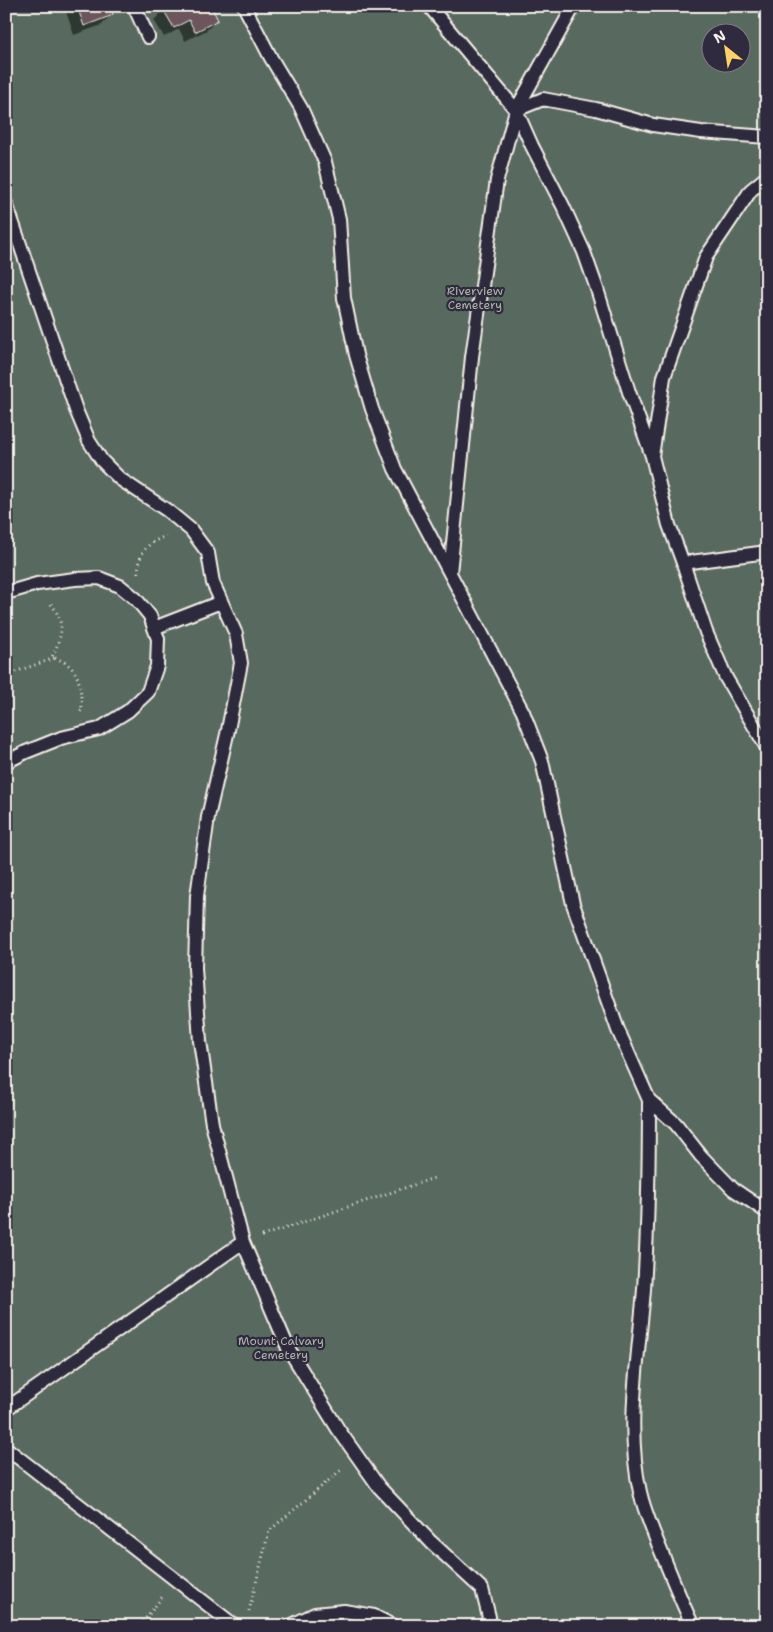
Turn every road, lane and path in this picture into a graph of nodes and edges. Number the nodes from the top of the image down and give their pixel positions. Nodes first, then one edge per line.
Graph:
1 (134, 6) edge
2 (244, 6) edge
3 (429, 6) edge
4 (574, 6) edge
5 (148, 37) dead end
6 (516, 110) junction
7 (767, 137) edge
8 (767, 177) edge
9 (6, 203) edge
10 (8, 217) edge
11 (652, 456) junction
12 (191, 530) junction
13 (767, 552) edge
14 (682, 563) junction
15 (450, 573) junction
16 (29, 587) junction
17 (6, 593) edge
18 (136, 600) junction
19 (221, 602) junction
20 (154, 628) junction
21 (56, 658) junction
22 (6, 675) edge
23 (62, 738) junction
24 (767, 748) edge
25 (6, 762) edge
26 (649, 1100) junction
27 (434, 1178) dead end
28 (767, 1212) edge
29 (243, 1242) junction
30 (6, 1409) edge
31 (6, 1448) edge
32 (358, 1456) junction
33 (176, 1579) junction
34 (248, 1616) dead end
35 (140, 1626) edge
36 (236, 1626) edge
37 (290, 1626) edge
38 (394, 1626) edge
39 (486, 1626) edge
40 (693, 1626) edge

1 - 5 lane
2 - 15 lane
3 - 6 lane
4 - 6 lane
6 - 7 lane
6 - 11 lane
6 - 15 lane
8 - 11 lane
9 - 10 lane
10 - 12 lane
11 - 14 lane
12 - 18 path
12 - 19 lane
13 - 14 lane
14 - 24 lane
15 - 26 lane
16 - 17 lane
16 - 18 lane
16 - 21 path
18 - 20 lane
19 - 20 lane
19 - 29 lane
20 - 23 lane
21 - 22 path
21 - 23 path
23 - 25 lane
26 - 28 lane
26 - 40 lane
27 - 29 path
29 - 30 lane
29 - 32 lane
31 - 33 lane
32 - 34 path
32 - 39 lane
33 - 35 path
33 - 36 lane
37 - 38 lane

